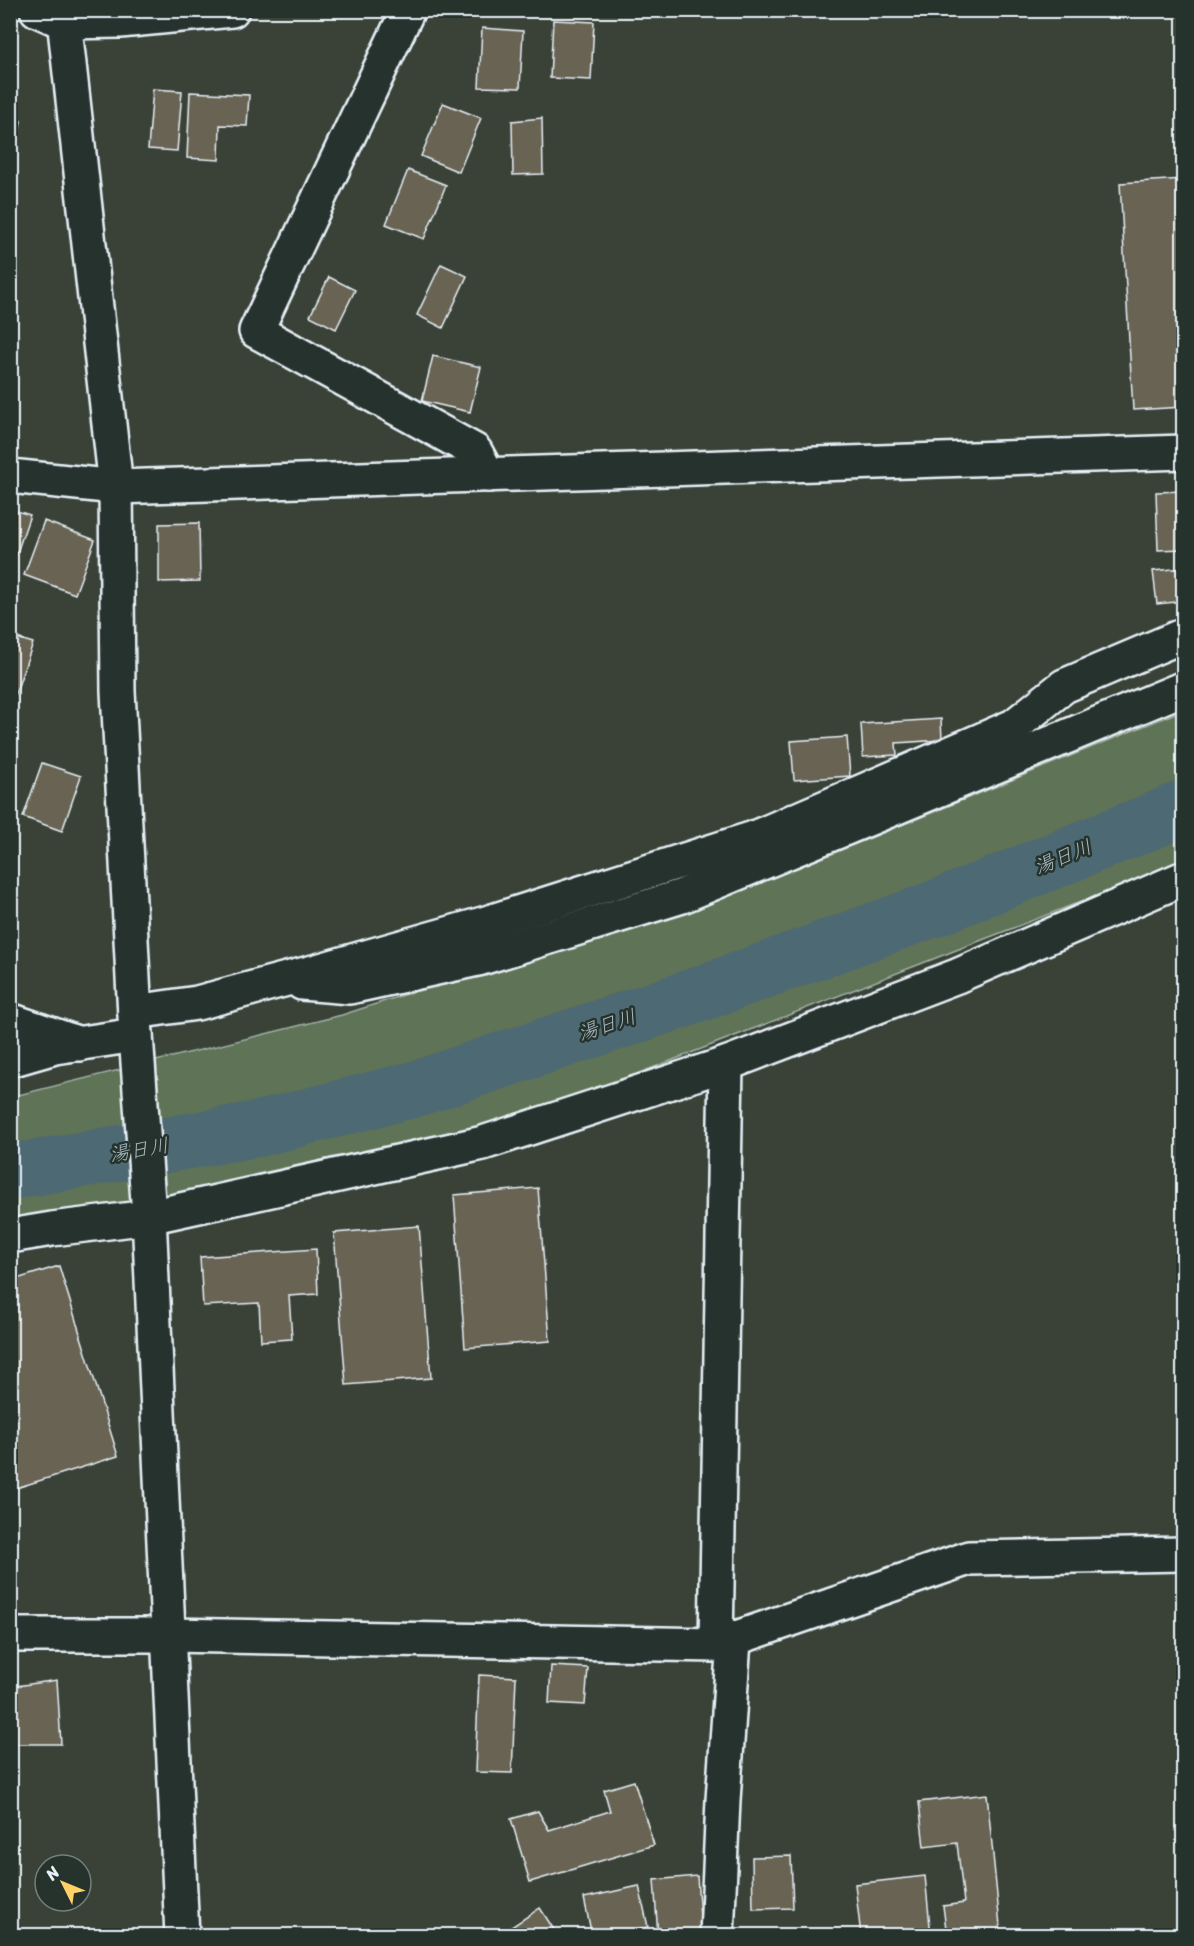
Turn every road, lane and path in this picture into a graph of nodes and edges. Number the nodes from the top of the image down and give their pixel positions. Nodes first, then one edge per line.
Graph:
1 (232, 10) edge
2 (408, 10) edge
3 (55, 14) edge
4 (1184, 452) edge
5 (488, 475) junction
6 (10, 476) edge
7 (116, 487) junction
8 (1184, 635) edge
9 (1184, 688) edge
10 (1184, 878) edge
11 (282, 981) junction
12 (10, 1020) edge
13 (136, 1028) junction
14 (80, 1044) junction
15 (10, 1060) edge
16 (726, 1064) junction
17 (149, 1216) junction
18 (10, 1236) edge
19 (1184, 1554) edge
20 (10, 1635) edge
21 (169, 1635) junction
22 (725, 1643) junction
23 (182, 1935) edge
24 (717, 1935) edge

1 - 3 street
2 - 5 street
3 - 7 street
4 - 5 street
5 - 7 street
6 - 7 street
7 - 13 street
8 - 11 street
9 - 11 street
10 - 16 street
11 - 13 street
12 - 14 street
13 - 14 street
13 - 17 street
14 - 15 street
16 - 17 street
16 - 22 street
17 - 18 street
17 - 21 street
19 - 22 street
20 - 21 street
21 - 22 street
21 - 23 street
22 - 24 street

